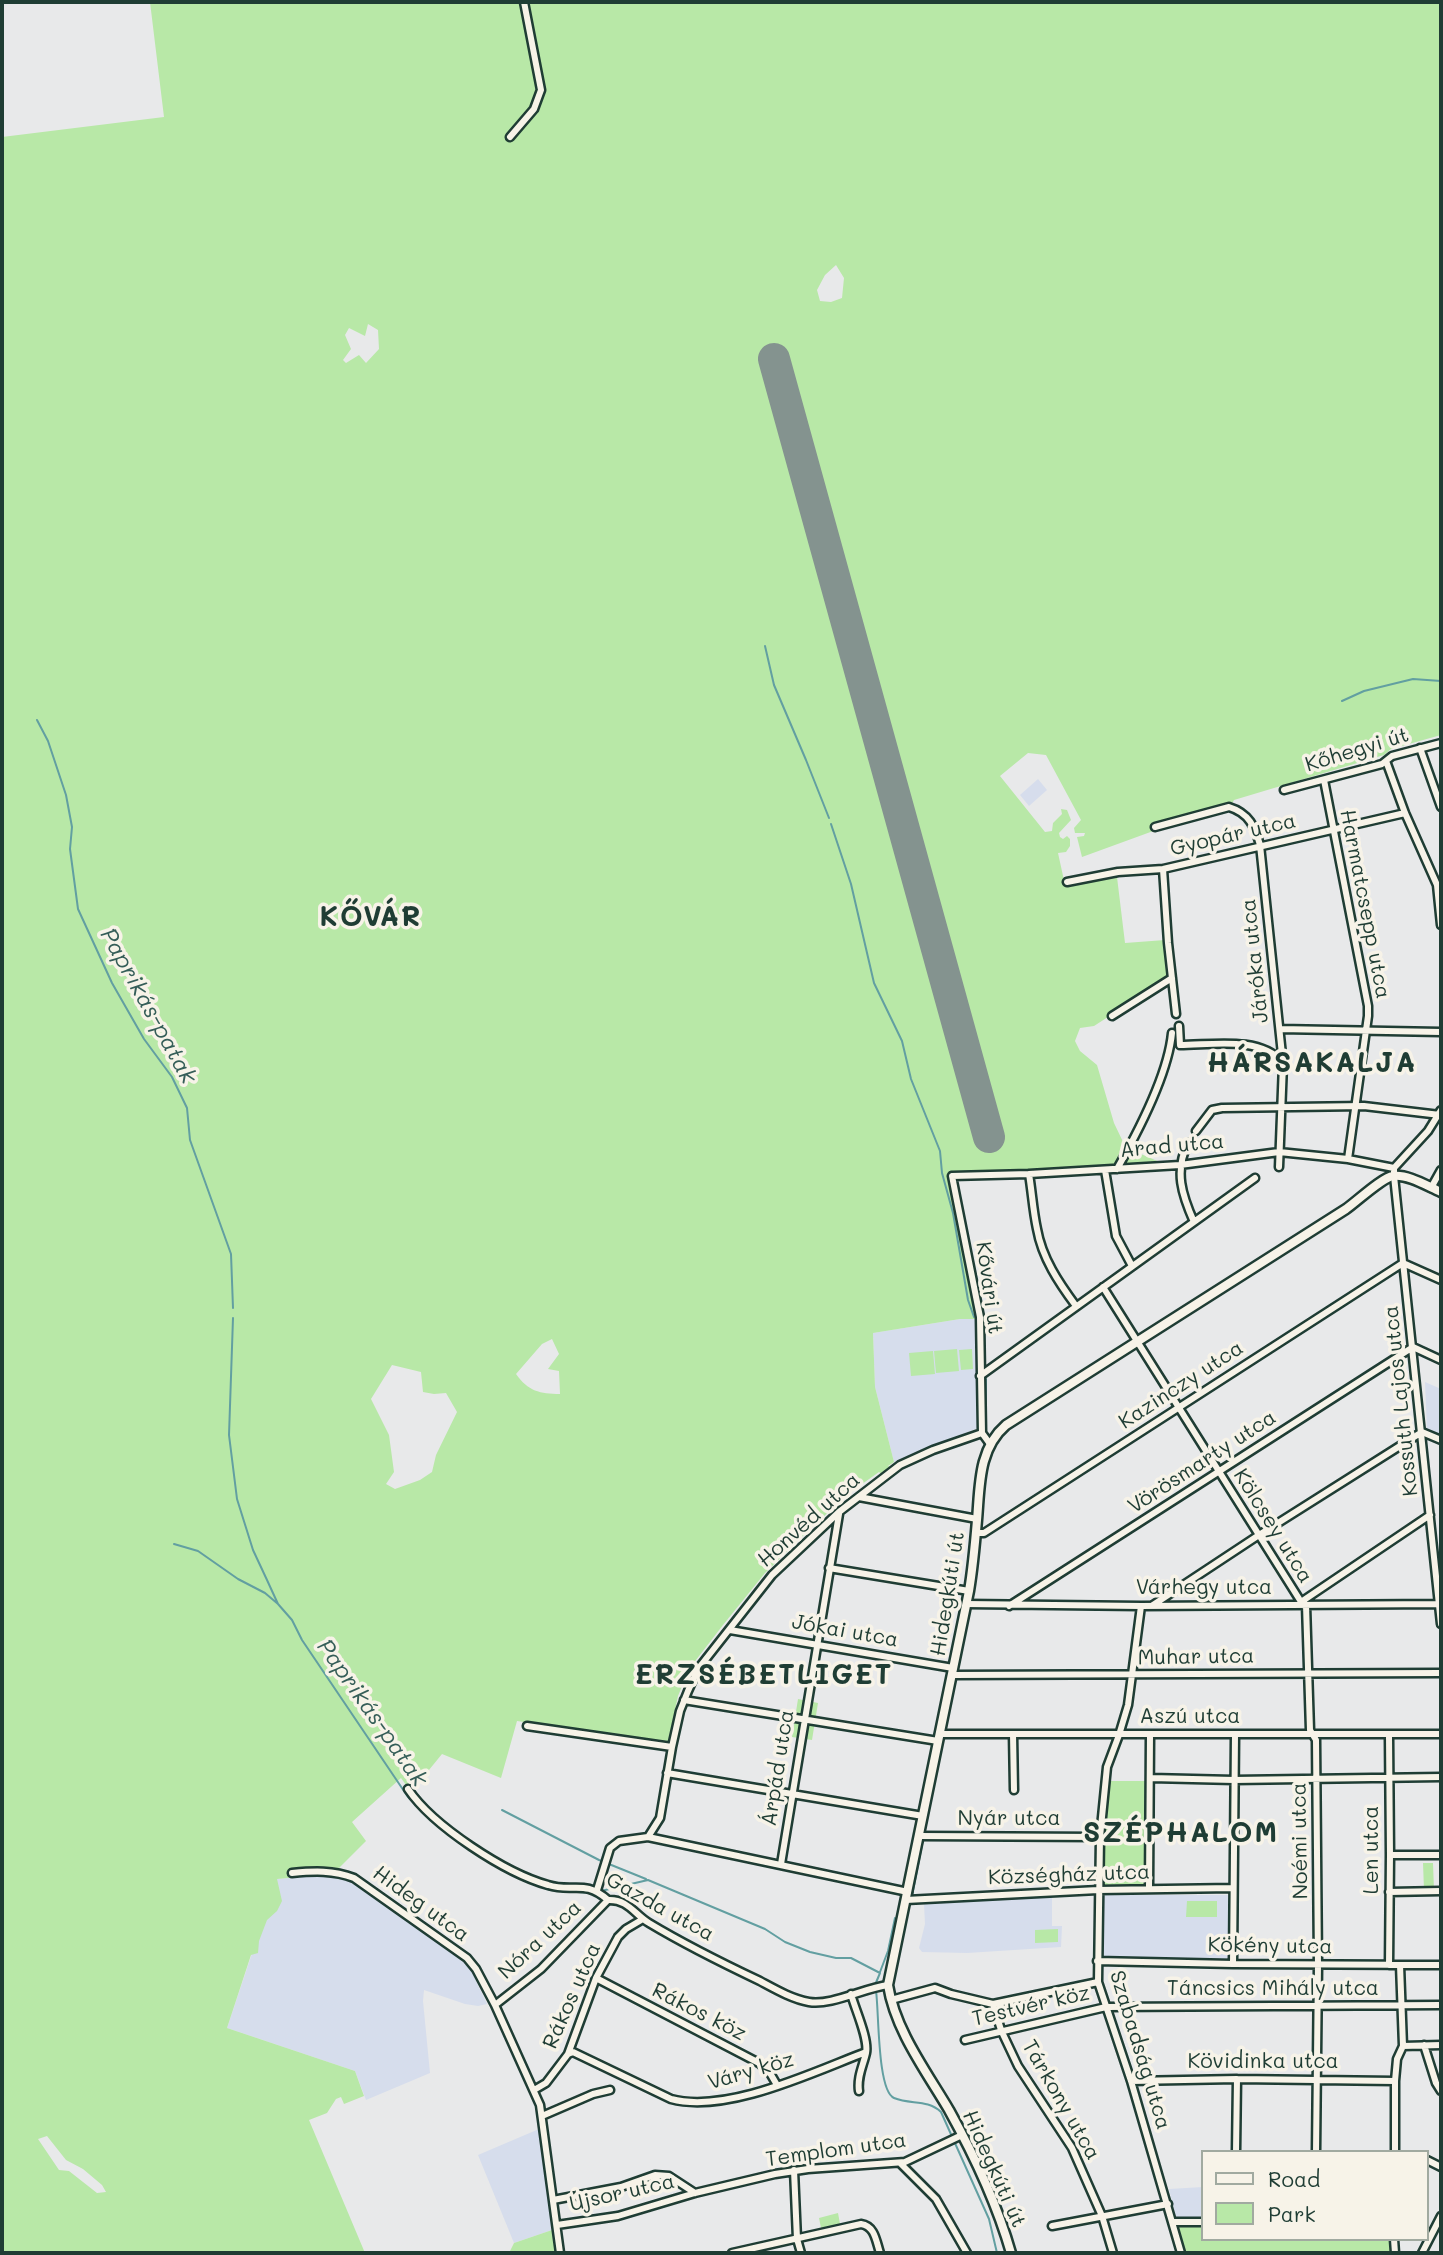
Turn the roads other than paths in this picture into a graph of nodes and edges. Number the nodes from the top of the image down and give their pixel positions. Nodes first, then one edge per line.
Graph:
1 (524, 2) edge
2 (510, 137) dead end
3 (1441, 743) edge
4 (1420, 748) junction
5 (1386, 761) junction
6 (1324, 780) junction
7 (1284, 790) dead end
8 (1441, 807) edge
9 (1405, 813) junction
10 (1155, 827) dead end
11 (1333, 830) junction
12 (1260, 845) junction
13 (1163, 869) junction
14 (1067, 882) dead end
15 (1441, 925) edge
16 (1172, 978) junction
17 (1176, 1013) dead end
18 (1112, 1016) dead end
19 (1179, 1027) dead end
20 (1280, 1029) junction
21 (1366, 1031) junction
22 (1441, 1032) edge
23 (1171, 1033) dead end
24 (1283, 1063) junction
25 (1355, 1106) junction
26 (1282, 1109) junction
27 (1441, 1113) edge
28 (1196, 1131) dead end
29 (1188, 1143) dead end
30 (1279, 1152) junction
31 (1348, 1159) junction
32 (1180, 1166) junction
33 (1279, 1167) dead end
34 (1117, 1169) junction
35 (1105, 1170) junction
36 (1441, 1170) edge
37 (1394, 1172) junction
38 (1029, 1174) junction
39 (952, 1176) joint
40 (1255, 1178) dead end
41 (1431, 1188) junction
42 (1441, 1192) edge
43 (1194, 1222) junction
44 (1403, 1263) junction
45 (1132, 1266) junction
46 (1441, 1280) edge
47 (1103, 1287) junction
48 (1076, 1306) junction
49 (1137, 1342) junction
50 (1413, 1347) junction
51 (1441, 1360) edge
52 (980, 1376) junction
53 (1179, 1408) junction
54 (1422, 1432) junction
55 (982, 1433) junction
56 (1441, 1440) edge
57 (990, 1444) junction
58 (1219, 1472) junction
59 (858, 1497) junction
60 (839, 1512) junction
61 (1430, 1515) junction
62 (977, 1519) junction
63 (978, 1533) junction
64 (1259, 1535) junction
65 (829, 1568) junction
66 (969, 1591) junction
67 (1303, 1604) junction
68 (1440, 1604) edge
69 (969, 1605) junction
70 (1009, 1606) junction
71 (1141, 1606) junction
72 (1153, 1606) junction
73 (1441, 1624) edge
74 (730, 1630) junction
75 (817, 1644) junction
76 (954, 1673) junction
77 (1307, 1673) junction
78 (1441, 1673) edge
79 (1133, 1675) junction
80 (684, 1700) junction
81 (804, 1719) junction
82 (527, 1726) dead end
83 (1013, 1734) junction
84 (1441, 1734) edge
85 (1119, 1735) junction
86 (1150, 1735) junction
87 (1235, 1735) junction
88 (1312, 1735) junction
89 (941, 1736) junction
90 (1389, 1736) junction
91 (671, 1747) junction
92 (667, 1773) junction
93 (1441, 1777) edge
94 (1151, 1778) junction
95 (1389, 1778) junction
96 (1316, 1779) junction
97 (1234, 1780) junction
98 (408, 1789) dead end
99 (1014, 1790) dead end
100 (791, 1795) junction
101 (923, 1816) junction
102 (922, 1836) junction
103 (648, 1837) junction
104 (1100, 1837) junction
105 (1390, 1855) junction
106 (1441, 1855) edge
107 (780, 1864) junction
108 (292, 1873) dead end
109 (1233, 1888) junction
110 (1149, 1889) junction
111 (1098, 1890) junction
112 (1441, 1891) edge
113 (598, 1892) junction
114 (1389, 1892) junction
115 (907, 1896) junction
116 (608, 1900) junction
117 (643, 1919) junction
118 (1097, 1961) junction
119 (1233, 1964) junction
120 (1318, 1965) junction
121 (1388, 1965) junction
122 (1400, 1965) junction
123 (1441, 1965) edge
124 (596, 1979) junction
125 (1098, 1982) junction
126 (880, 1986) junction
127 (851, 1994) junction
128 (891, 2000) junction
129 (993, 2004) junction
130 (495, 2005) junction
131 (1317, 2006) junction
132 (1401, 2006) junction
133 (1441, 2006) edge
134 (1106, 2007) junction
135 (1001, 2030) junction
136 (965, 2040) dead end
137 (1441, 2045) edge
138 (1403, 2046) junction
139 (1424, 2046) junction
140 (866, 2052) junction
141 (568, 2054) junction
142 (1237, 2079) junction
143 (1316, 2079) junction
144 (1131, 2081) junction
145 (1395, 2081) junction
146 (777, 2085) junction
147 (534, 2090) junction
148 (610, 2090) dead end
149 (859, 2091) dead end
150 (1441, 2091) edge
151 (542, 2116) junction
152 (960, 2136) junction
153 (1236, 2150) edge
154 (1316, 2150) edge
155 (1395, 2150) edge
156 (900, 2163) junction
157 (794, 2170) junction
158 (695, 2193) junction
159 (553, 2200) junction
160 (1168, 2204) junction
161 (1102, 2216) junction
162 (1441, 2216) edge
163 (1173, 2222) junction
164 (1202, 2222) edge
165 (557, 2225) junction
166 (1052, 2226) dead end
167 (797, 2239) junction
168 (1429, 2239) edge
169 (560, 2253) edge
170 (732, 2253) edge
171 (801, 2253) edge
172 (880, 2253) edge
173 (967, 2253) edge
174 (1011, 2253) edge
175 (1112, 2253) edge
176 (1181, 2253) edge

1 - 2 street
3 - 4 street, Kőhegyi út
4 - 5 street, Kőhegyi út
4 - 8 street
5 - 6 street, Kőhegyi út
5 - 9 street
6 - 7 street, Kőhegyi út
6 - 11 street, Harmatcsepp utca
9 - 11 street, Gyopár utca
9 - 15 street
10 - 12 street, Járóka utca
11 - 12 street, Gyopár utca
11 - 21 street, Harmatcsepp utca
12 - 13 street, Gyopár utca
12 - 20 street, Járóka utca
13 - 14 street, Gyopár utca
13 - 16 street
16 - 17 street
16 - 18 street
19 - 24 street
20 - 21 street
20 - 24 street, Járóka utca
21 - 22 street
21 - 25 street, Harmatcsepp utca
23 - 34 street
24 - 26 street, Járóka utca
25 - 26 street
25 - 27 street
25 - 31 street, Harmatcsepp utca
26 - 28 street
26 - 30 street, Járóka utca
27 - 37 street
29 - 32 street
30 - 31 street, Arad utca
30 - 32 street, Arad utca
30 - 33 street, Járóka utca
31 - 37 street, Arad utca
32 - 34 street, Arad utca
32 - 43 street
34 - 35 street, Arad utca
35 - 38 street, Arad utca
35 - 45 street
36 - 41 street
37 - 41 main road
37 - 44 street, Kossuth Lajos utca
37 - 49 main road, Hidegkúti út
38 - 39 street, Arad utca
38 - 48 street
39 - 52 street, Kővári út
40 - 43 street
41 - 42 main road
43 - 45 street
44 - 46 street
44 - 50 street, Kossuth Lajos utca
44 - 53 street, Kazinczy utca
45 - 47 street
47 - 48 street
47 - 49 street, Kölcsey utca
48 - 52 street
49 - 53 street, Kölcsey utca
49 - 57 main road, Hidegkúti út
50 - 51 street
50 - 54 street, Kossuth Lajos utca
50 - 58 street, Vörösmarty utca
52 - 55 street, Kővári út
53 - 58 street, Kölcsey utca
53 - 63 street, Kazinczy utca
54 - 56 street
54 - 61 street, Kossuth Lajos utca
54 - 64 street
55 - 57 street
55 - 59 street, Honvéd utca
57 - 62 main road, Hidegkúti út
58 - 64 street, Kölcsey utca
58 - 70 street, Vörösmarty utca
59 - 60 street, Honvéd utca
59 - 62 street
60 - 65 street, Árpád utca
60 - 74 street, Honvéd utca
61 - 67 street
61 - 68 street, Kossuth Lajos utca
62 - 63 main road, Hidegkúti út
63 - 66 main road, Hidegkúti út
64 - 67 street, Kölcsey utca
64 - 72 street
65 - 66 street
65 - 75 street, Árpád utca
66 - 69 main road, Hidegkúti út
67 - 68 street, Várhegy utca
67 - 72 street, Várhegy utca
67 - 77 street, Noémi utca
68 - 73 street, Kossuth Lajos utca
69 - 70 street, Várhegy utca
69 - 76 main road, Hidegkúti út
70 - 71 street, Várhegy utca
71 - 72 street, Várhegy utca
71 - 79 street, Szabadság utca
74 - 75 street, Jókai utca
74 - 80 street, Honvéd utca
75 - 76 street, Jókai utca
75 - 81 street, Árpád utca
76 - 79 street, Muhar utca
76 - 89 main road, Hidegkúti út
77 - 78 street, Muhar utca
77 - 79 street, Muhar utca
77 - 88 street, Noémi utca
79 - 85 street, Szabadság utca
80 - 81 street, Aszú utca
80 - 91 street, Honvéd utca
81 - 89 street, Aszú utca
81 - 100 street, Árpád utca
82 - 91 street
83 - 85 street, Aszú utca
83 - 89 street, Aszú utca
83 - 99 street
84 - 90 street, Aszú utca
85 - 86 street, Aszú utca
85 - 104 street, Szabadság utca
86 - 87 street, Aszú utca
86 - 94 street
87 - 88 street, Aszú utca
87 - 97 street
88 - 90 street, Aszú utca
88 - 96 street, Noémi utca
89 - 101 main road, Hidegkúti út
90 - 95 street, Len utca
91 - 92 street, Honvéd utca
92 - 100 street
92 - 103 street, Honvéd utca
93 - 95 street
94 - 97 street
94 - 110 street
95 - 96 street
95 - 105 street, Len utca
96 - 97 street
96 - 120 street, Noémi utca
97 - 109 street
98 - 113 street, Gazda utca
100 - 101 street
100 - 107 street, Árpád utca
101 - 102 main road, Hidegkúti út
102 - 104 street, Nyár utca
102 - 115 main road, Hidegkúti út
103 - 107 street, Községház utca
103 - 113 street
104 - 111 street, Szabadság utca
105 - 106 street
105 - 114 street, Len utca
107 - 115 street, Községház utca
108 - 130 street, Hideg utca
109 - 110 street, Községház utca
109 - 119 street
110 - 111 street, Községház utca
111 - 115 street, Községház utca
111 - 118 street, Szabadság utca
112 - 114 street
113 - 116 street, Gazda utca
114 - 121 street, Len utca
115 - 126 main road, Hidegkúti út
116 - 117 street, Gazda utca
116 - 130 street, Nóra utca
117 - 124 street, Rákos utca
117 - 127 street, Gazda utca
118 - 119 street, Kökény utca
118 - 125 street, Szabadság utca
119 - 120 street, Kökény utca
120 - 121 street, Kökény utca
120 - 131 street, Noémi utca
121 - 122 street, Kökény utca
122 - 123 street, Kökény utca
122 - 132 street
124 - 141 street, Rákos utca
124 - 146 street, Rákos köz
125 - 129 street
125 - 134 street, Szabadság utca
126 - 127 street, Gazda utca
126 - 128 main road, Hidegkúti út
127 - 140 street
128 - 129 street
128 - 152 main road, Hidegkúti út
129 - 135 street, Tárkony utca
130 - 147 street, Hideg utca
131 - 132 street, Táncsics Mihály utca
131 - 134 street, Táncsics Mihály utca
131 - 143 street, Noémi utca
132 - 133 street, Táncsics Mihály utca
132 - 138 street
134 - 135 street, Testvér köz
134 - 144 street, Szabadság utca
135 - 136 street, Testvér köz
135 - 161 street, Tárkony utca
137 - 139 street
138 - 139 street
138 - 145 street
139 - 150 street
140 - 146 street, Váry köz
140 - 149 street
141 - 146 street, Váry köz
141 - 147 street, Rákos utca
142 - 143 street, Kövidinka utca
142 - 144 street, Kövidinka utca
142 - 153 street
143 - 145 street, Kövidinka utca
143 - 154 street, Noémi utca
144 - 160 street, Szabadság utca
145 - 155 street
147 - 151 street, Hideg utca
148 - 151 street
151 - 159 street, Hideg utca
152 - 156 street, Templom utca
152 - 174 main road, Hidegkúti út
156 - 157 street, Templom utca
156 - 173 street
157 - 158 street, Templom utca
157 - 167 street
158 - 159 street
158 - 165 street, Újsor utca
159 - 165 street, Hideg utca
160 - 161 street
160 - 163 street, Szabadság utca
161 - 166 street
161 - 175 street, Tárkony utca
162 - 168 street
163 - 164 street
163 - 176 street, Szabadság utca
165 - 169 street, Hideg utca
167 - 170 street
167 - 171 street
167 - 172 street

